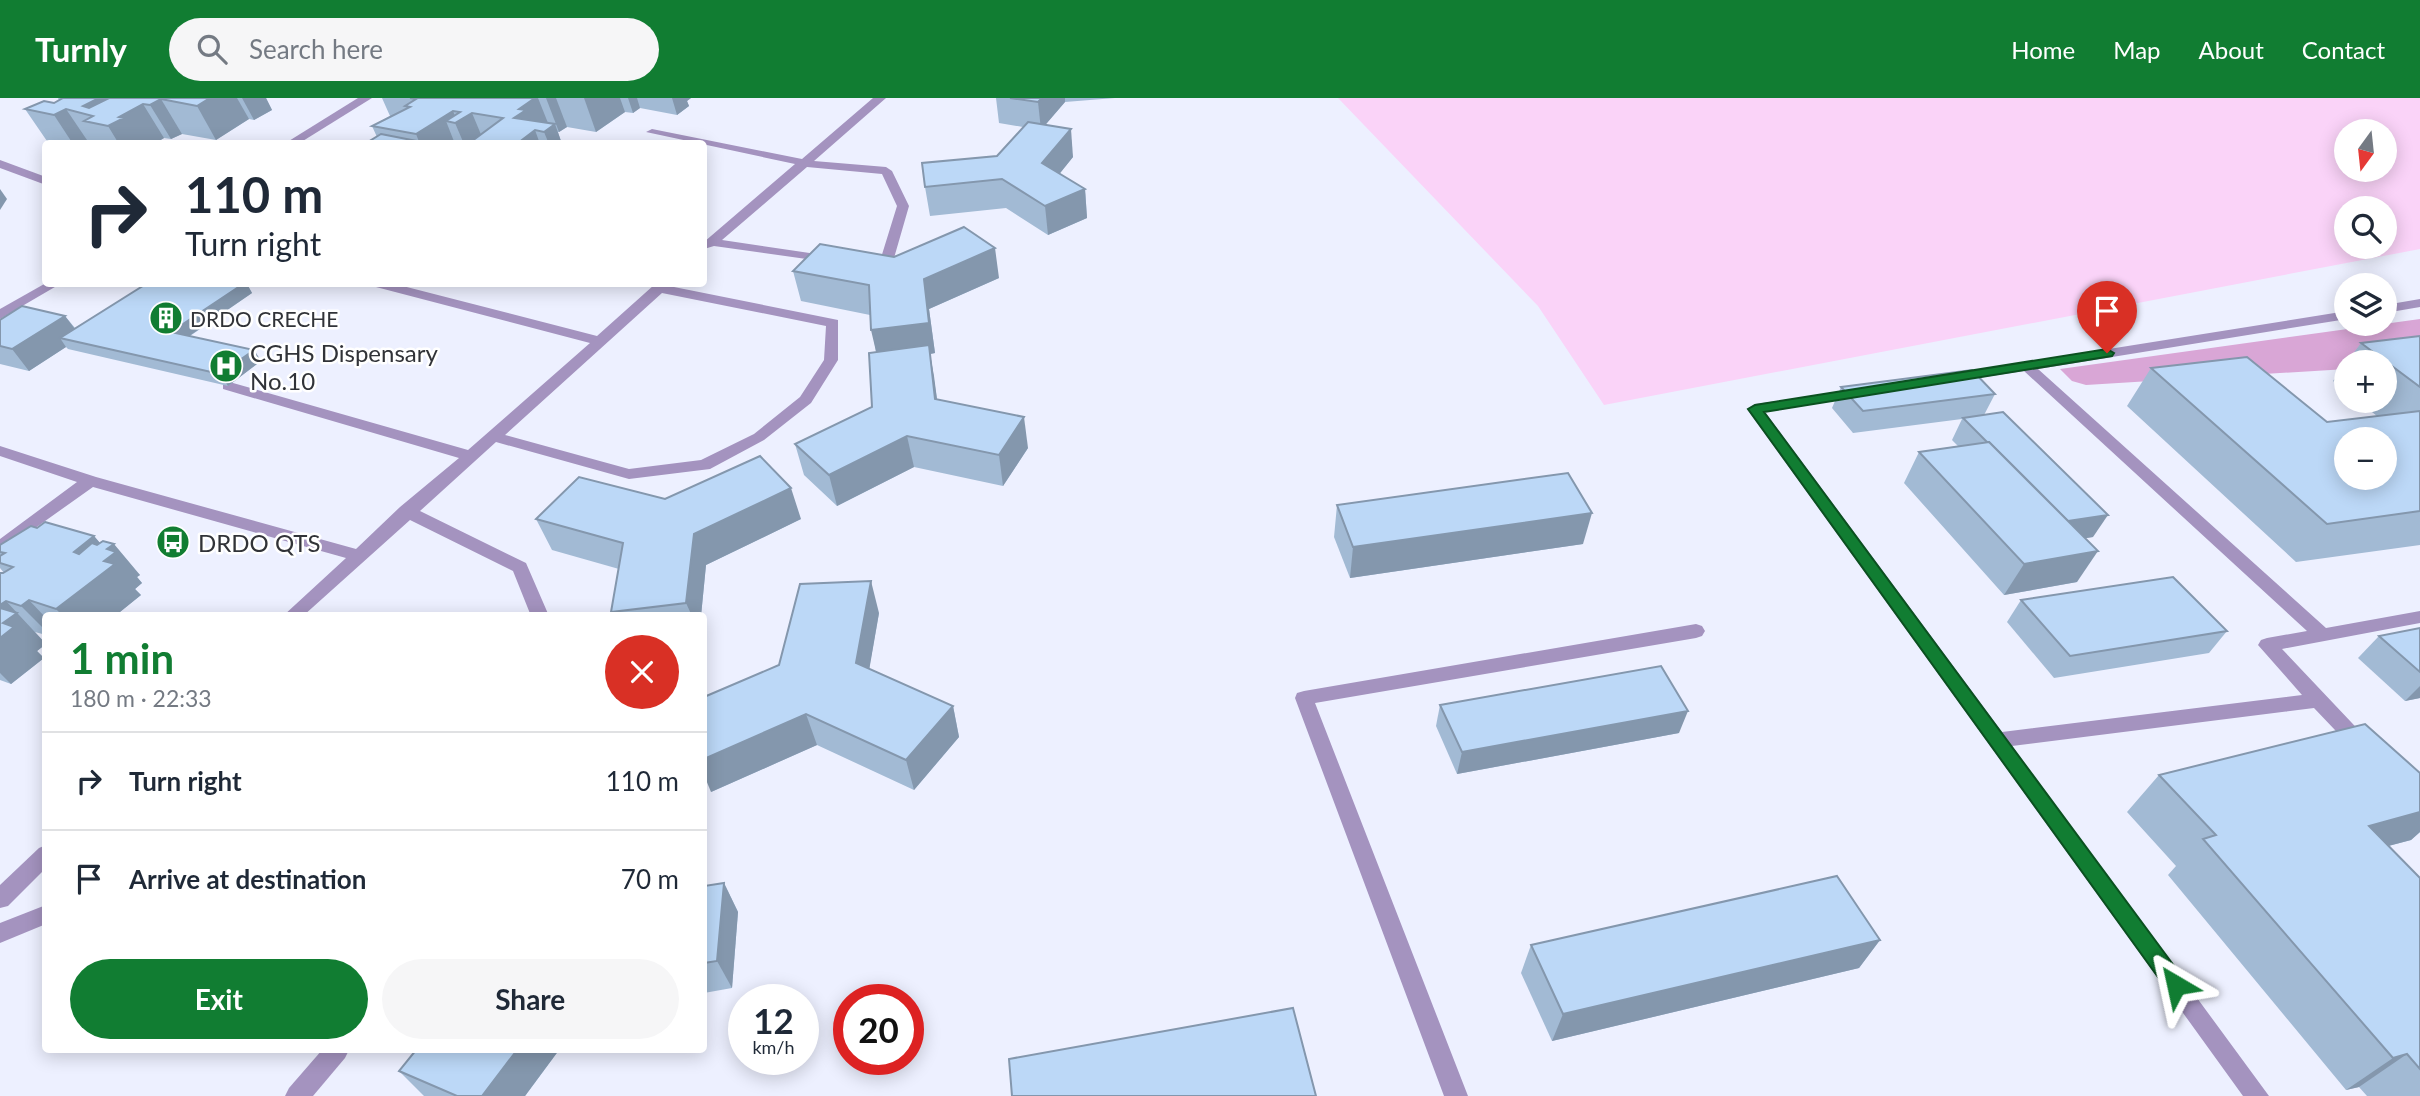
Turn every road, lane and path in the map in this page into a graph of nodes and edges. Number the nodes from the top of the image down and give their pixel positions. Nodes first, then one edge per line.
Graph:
1 (366, 98) edge
2 (880, 98) edge
3 (652, 132) dead end
4 (296, 140) edge
5 (693, 140) edge
6 (707, 143) edge
7 (805, 162) junction
8 (0, 164) edge
9 (42, 180) edge
10 (708, 246) edge
11 (839, 261) edge
12 (862, 263) edge
13 (47, 287) edge
14 (393, 287) edge
15 (660, 287) edge
16 (666, 287) edge
17 (2420, 303) edge
18 (2397, 307) edge
19 (0, 314) edge
20 (2334, 317) edge
21 (600, 341) junction
22 (2027, 366) junction
23 (1932, 381) edge
24 (228, 386) dead end
25 (1878, 389) edge
26 (491, 436) junction
27 (0, 451) edge
28 (469, 456) junction
29 (90, 481) junction
30 (406, 511) junction
31 (0, 547) edge
32 (357, 555) junction
33 (296, 612) edge
34 (538, 612) edge
35 (2420, 617) edge
36 (1696, 631) dead end
37 (2323, 635) junction
38 (2318, 699) junction
39 (1997, 740) junction
40 (2374, 758) edge
41 (42, 858) edge
42 (0, 899) edge
43 (42, 916) edge
44 (0, 933) edge
45 (334, 1053) edge
46 (297, 1096) edge
47 (1456, 1096) edge
48 (2257, 1096) edge

1 - 4 street
2 - 7 street
3 - 5 street
6 - 7 street
7 - 10 street
7 - 12 street
8 - 9 street
10 - 11 street
13 - 19 street
14 - 21 street
15 - 21 street
16 - 26 street
17 - 18 street
20 - 22 street
21 - 26 street
22 - 23 street
22 - 37 street
24 - 28 street
25 - 39 street
26 - 28 street
27 - 29 street
28 - 30 street
29 - 31 street
29 - 32 street
30 - 32 street
30 - 34 street
32 - 33 street
35 - 37 street
36 - 47 street
37 - 38 street
38 - 39 street
38 - 40 street
39 - 48 street
41 - 42 street
43 - 44 street
45 - 46 street

